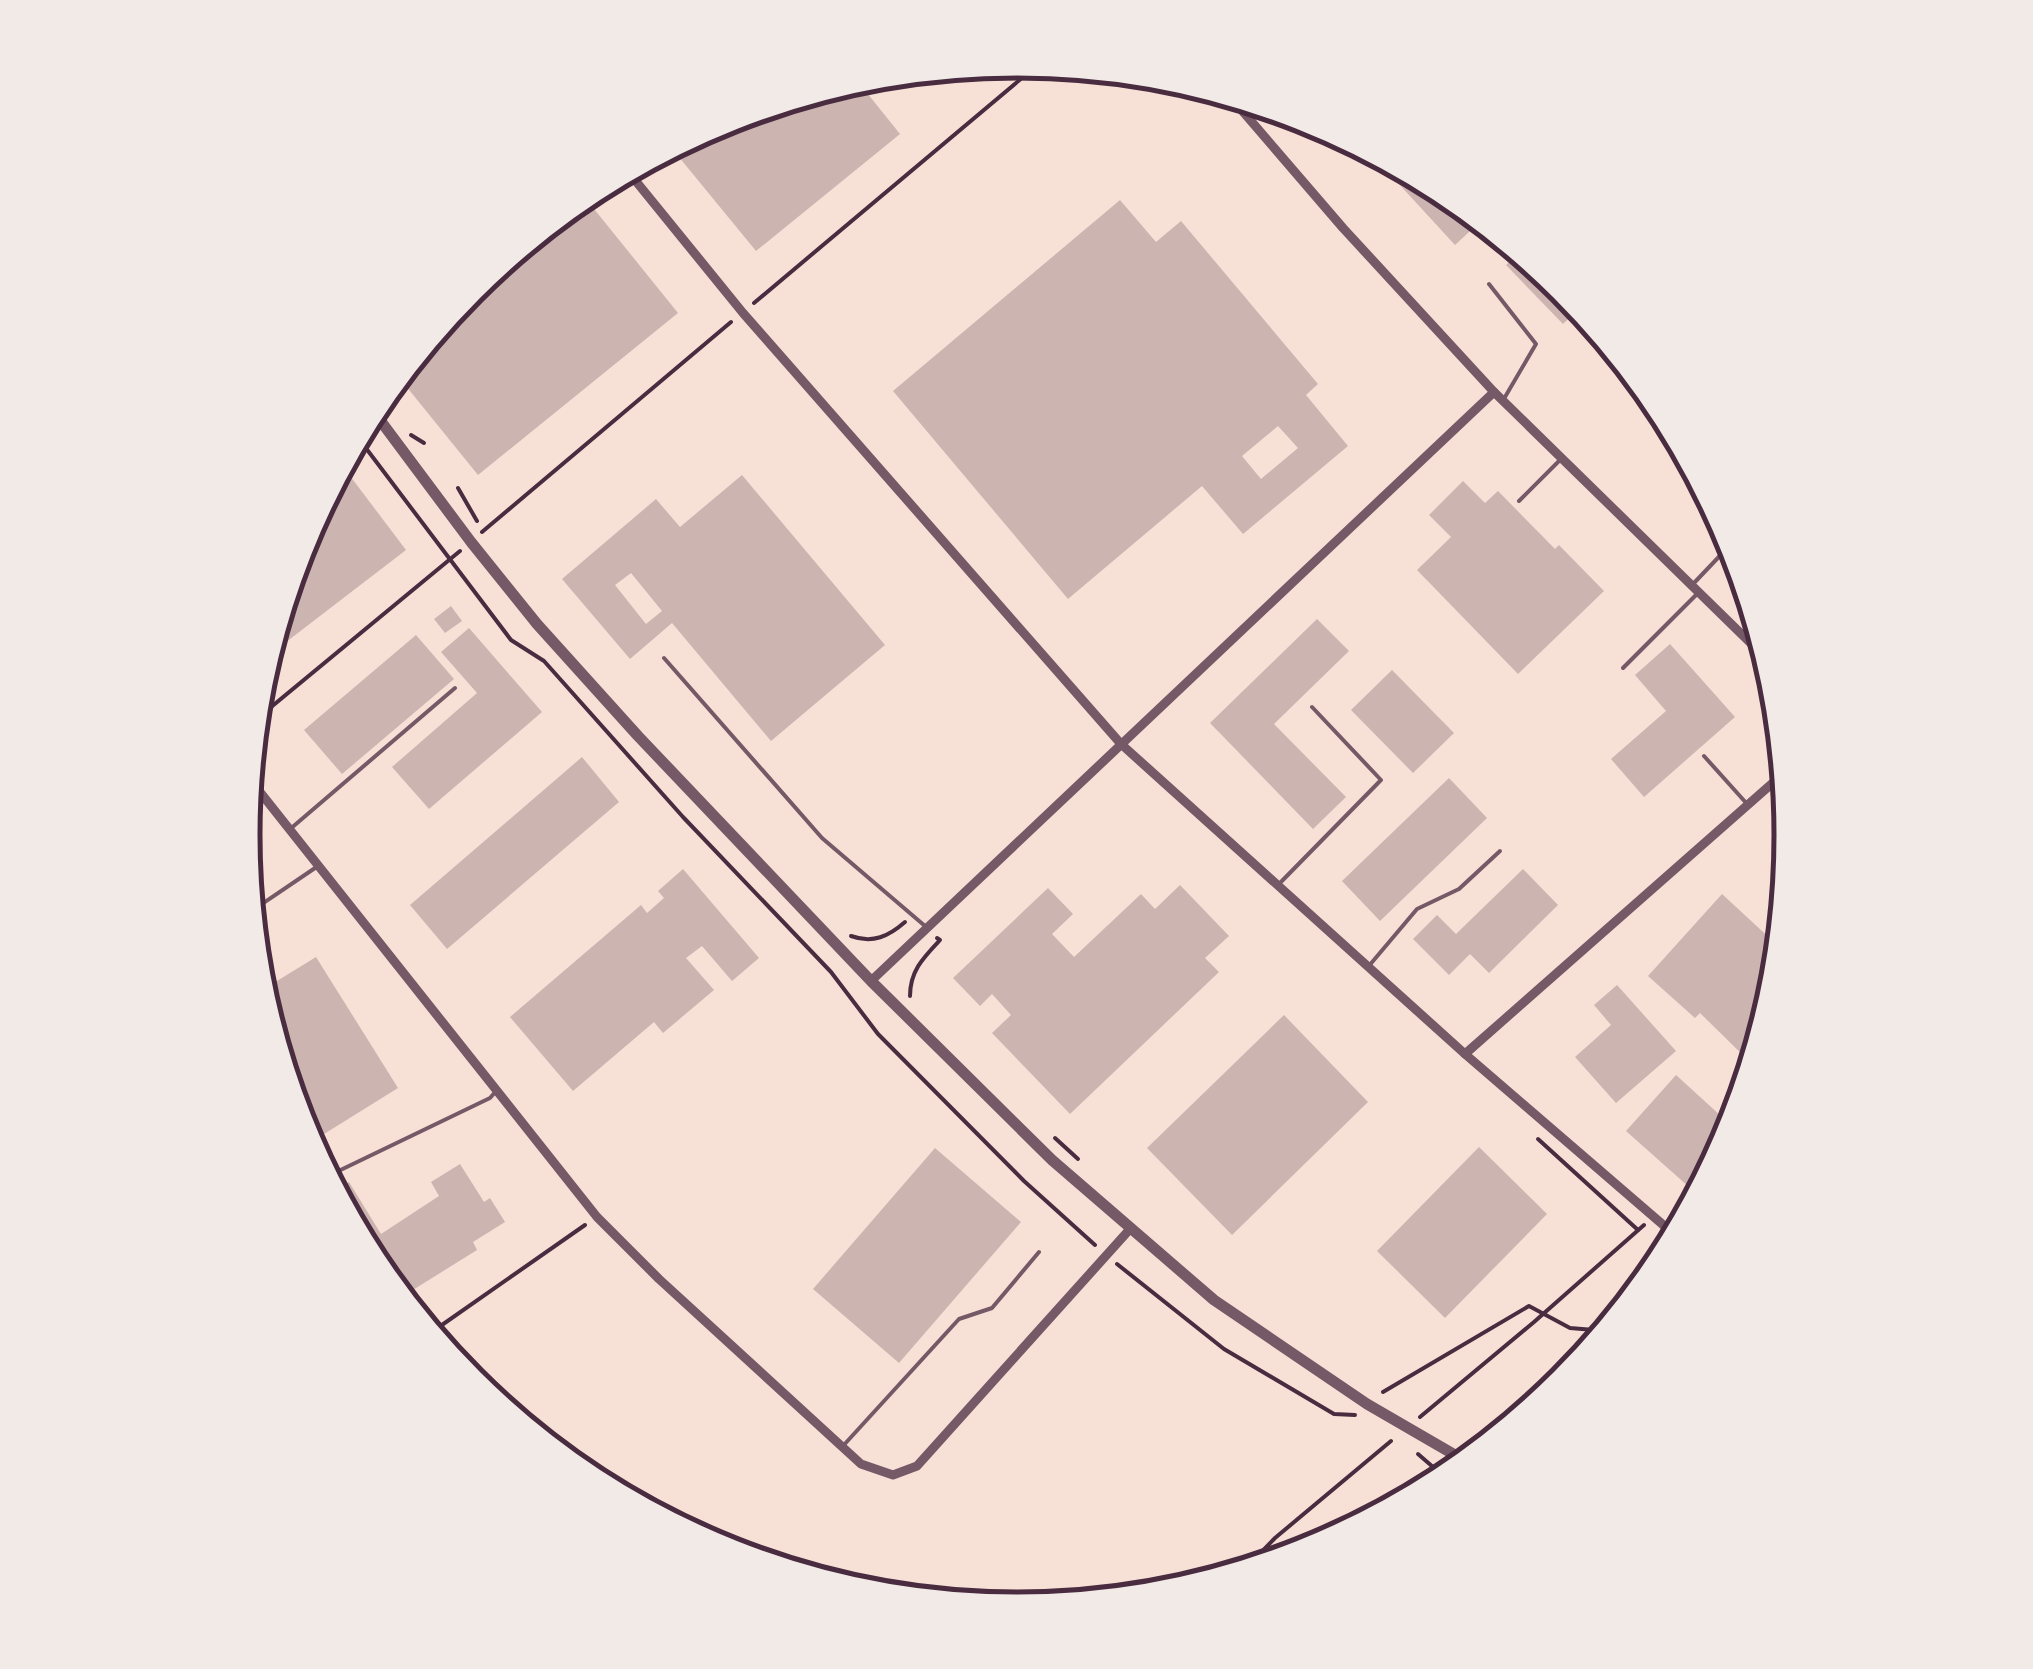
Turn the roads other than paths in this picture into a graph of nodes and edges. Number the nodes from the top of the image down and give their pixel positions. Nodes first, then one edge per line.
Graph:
1 (1244, 113) edge
2 (635, 181) edge
3 (1489, 284) dead end
4 (1494, 392) junction
5 (1503, 401) junction
6 (382, 423) edge
7 (1561, 459) junction
8 (1519, 501) dead end
9 (1721, 558) edge
10 (1694, 590) junction
11 (1749, 642) edge
12 (664, 658) dead end
13 (1622, 668) dead end
14 (454, 688) dead end
15 (1312, 707) dead end
16 (1121, 744) junction
17 (1704, 756) dead end
18 (1772, 783) edge
19 (261, 793) edge
20 (1748, 804) junction
21 (290, 830) junction
22 (1500, 850) dead end
23 (318, 866) junction
24 (1278, 885) junction
25 (263, 903) edge
26 (925, 926) junction
27 (1368, 967) junction
28 (870, 981) junction
29 (1465, 1054) junction
30 (496, 1090) junction
31 (339, 1171) edge
32 (1664, 1226) edge
33 (1130, 1228) junction
34 (1039, 1252) dead end
35 (842, 1447) junction
36 (1452, 1453) edge

1 - 4 street
2 - 16 street
3 - 5 lane
4 - 5 street
4 - 16 street
5 - 7 street
6 - 28 street
7 - 8 lane
7 - 10 street
9 - 10 lane
10 - 11 street
10 - 13 lane
12 - 26 lane
14 - 21 lane
15 - 24 lane
16 - 24 street
16 - 26 street
17 - 20 lane
18 - 20 street
19 - 21 street
20 - 29 street
21 - 23 street
22 - 27 lane
23 - 25 lane
23 - 30 street
24 - 27 street
26 - 28 street
27 - 29 street
28 - 33 street
29 - 32 street
30 - 31 lane
30 - 35 street
33 - 35 street
33 - 36 street
34 - 35 lane

